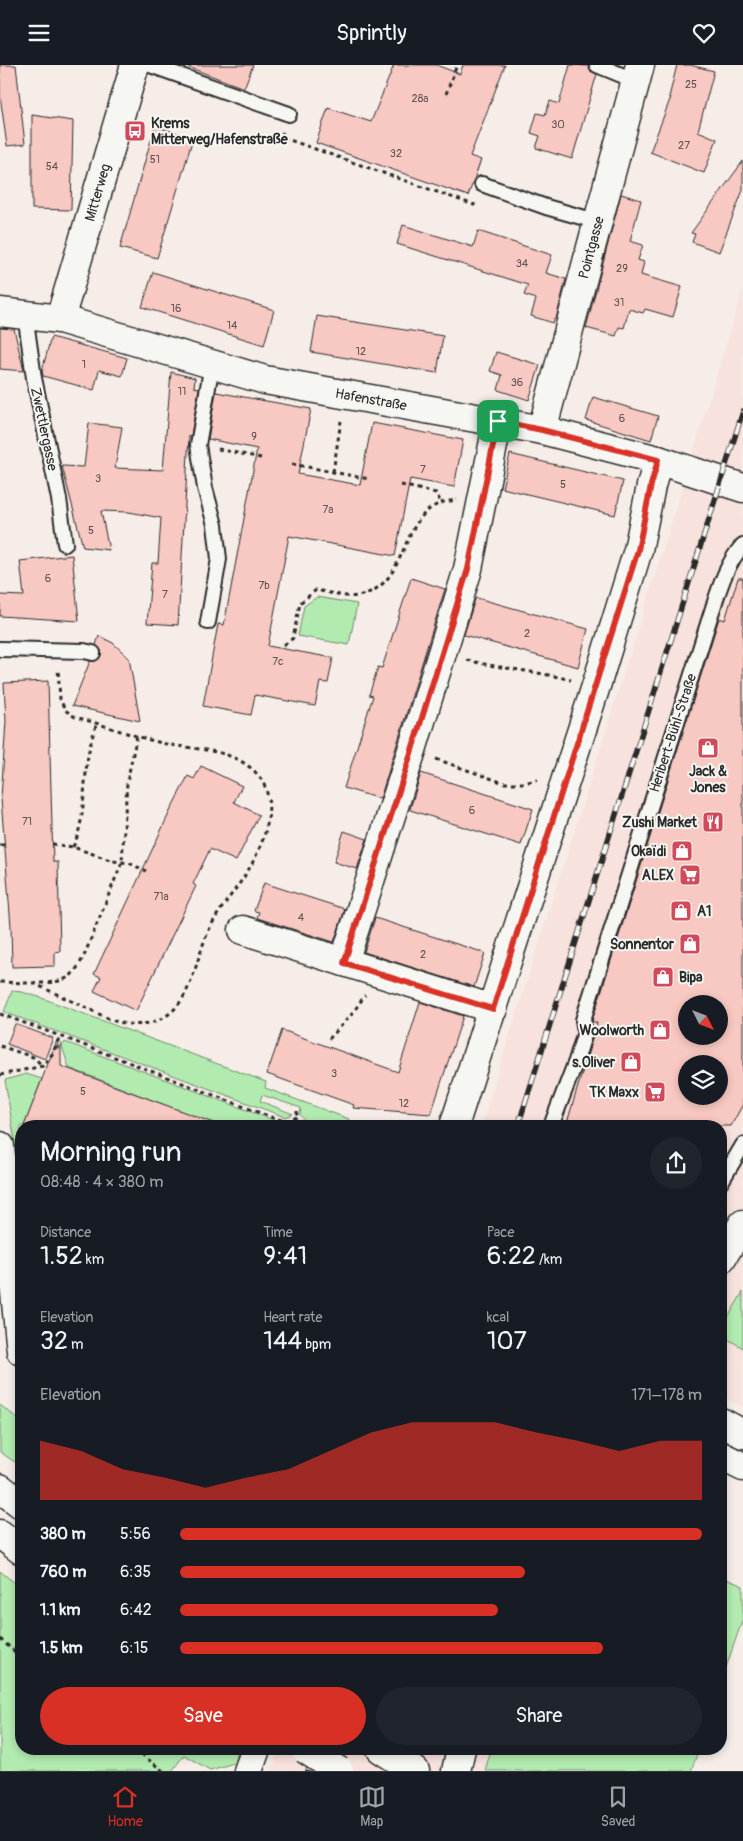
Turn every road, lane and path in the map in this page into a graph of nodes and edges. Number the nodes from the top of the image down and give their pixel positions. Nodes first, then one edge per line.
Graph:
1 (135, 65) edge
2 (150, 65) edge
3 (457, 65) edge
4 (597, 65) edge
5 (638, 73) edge
6 (446, 94) dead end
7 (289, 114) joint
8 (482, 184) joint
9 (599, 221) junction
10 (12, 313) edge
11 (60, 319) junction
12 (212, 364) junction
13 (342, 419) dead end
14 (498, 421) junction
15 (542, 430) junction
16 (240, 453) dead end
17 (261, 458) dead end
18 (658, 460) junction
19 (292, 464) dead end
20 (332, 472) junction
21 (369, 479) dead end
22 (401, 485) dead end
23 (743, 488) edge
24 (465, 499) dead end
25 (441, 503) junction
26 (65, 544) dead end
27 (743, 545) edge
28 (208, 622) dead end
29 (284, 645) dead end
30 (0, 649) edge
31 (57, 650) junction
32 (93, 653) dead end
33 (442, 653) junction
34 (578, 681) dead end
35 (97, 723) junction
36 (137, 735) junction
37 (412, 750) junction
38 (546, 778) dead end
39 (52, 843) dead end
40 (74, 847) junction
41 (122, 862) junction
42 (146, 871) dead end
43 (243, 930) dead end
44 (344, 963) junction
45 (380, 974) junction
46 (0, 982) edge
47 (33, 983) junction
48 (493, 1009) junction
49 (0, 1014) edge
50 (60, 1037) junction
51 (329, 1039) dead end
52 (0, 1045) edge
53 (43, 1066) junction
54 (0, 1075) edge
55 (297, 1111) dead end
56 (297, 1117) junction
57 (282, 1120) edge
58 (290, 1120) edge
59 (300, 1120) edge
60 (456, 1120) edge
61 (553, 1120) edge
62 (743, 1145) edge
63 (0, 1146) edge
64 (727, 1162) edge
65 (743, 1224) edge
66 (727, 1249) edge
67 (15, 1292) edge
68 (727, 1425) edge
69 (743, 1434) edge
70 (727, 1458) edge
71 (743, 1467) edge
72 (0, 1488) edge
73 (15, 1499) edge
74 (0, 1535) edge
75 (15, 1546) edge
76 (0, 1639) edge
77 (15, 1652) edge
78 (142, 1755) edge
79 (254, 1755) edge
80 (314, 1755) edge
81 (390, 1755) edge
82 (460, 1755) edge
83 (163, 1771) edge
84 (248, 1771) edge
85 (339, 1771) edge
86 (415, 1771) edge
87 (456, 1771) edge

1 - 11 street, Mitterweg
2 - 7 lane
3 - 6 path
4 - 5 lane
5 - 9 street, Pointgasse
7 - 8 path
8 - 9 lane
9 - 15 street, Pointgasse
10 - 11 street, Hafenstraße
10 - 26 lane, Zwettlergasse
11 - 12 street, Hafenstraße
12 - 14 street, Hafenstraße
12 - 28 lane
13 - 20 path
14 - 15 street, Hafenstraße
14 - 33 street
15 - 18 street, Hafenstraße
16 - 17 path
18 - 23 street, Hafenstraße
18 - 48 street
19 - 20 path
20 - 21 path
22 - 25 path
24 - 25 path
25 - 29 path
27 - 61 lane, Heribert-Bühl-Straße
30 - 31 lane
31 - 32 lane
31 - 35 path
33 - 34 path
33 - 37 street
35 - 36 path
35 - 40 path
36 - 41 path
36 - 47 path
37 - 38 path
37 - 44 street
39 - 40 path
40 - 41 path
41 - 42 path
41 - 47 path
43 - 44 street
44 - 45 street
45 - 48 street
45 - 51 path
46 - 47 path
48 - 60 street
49 - 50 path
50 - 53 path
50 - 57 path
52 - 53 path
53 - 54 path
55 - 56 path
56 - 58 path
56 - 59 path
62 - 64 lane
63 - 67 street
65 - 66 street
68 - 69 street
70 - 71 street
72 - 73 street
74 - 75 street
76 - 77 path
78 - 83 path
79 - 84 street
80 - 85 street, bridge
81 - 86 street
82 - 87 street

